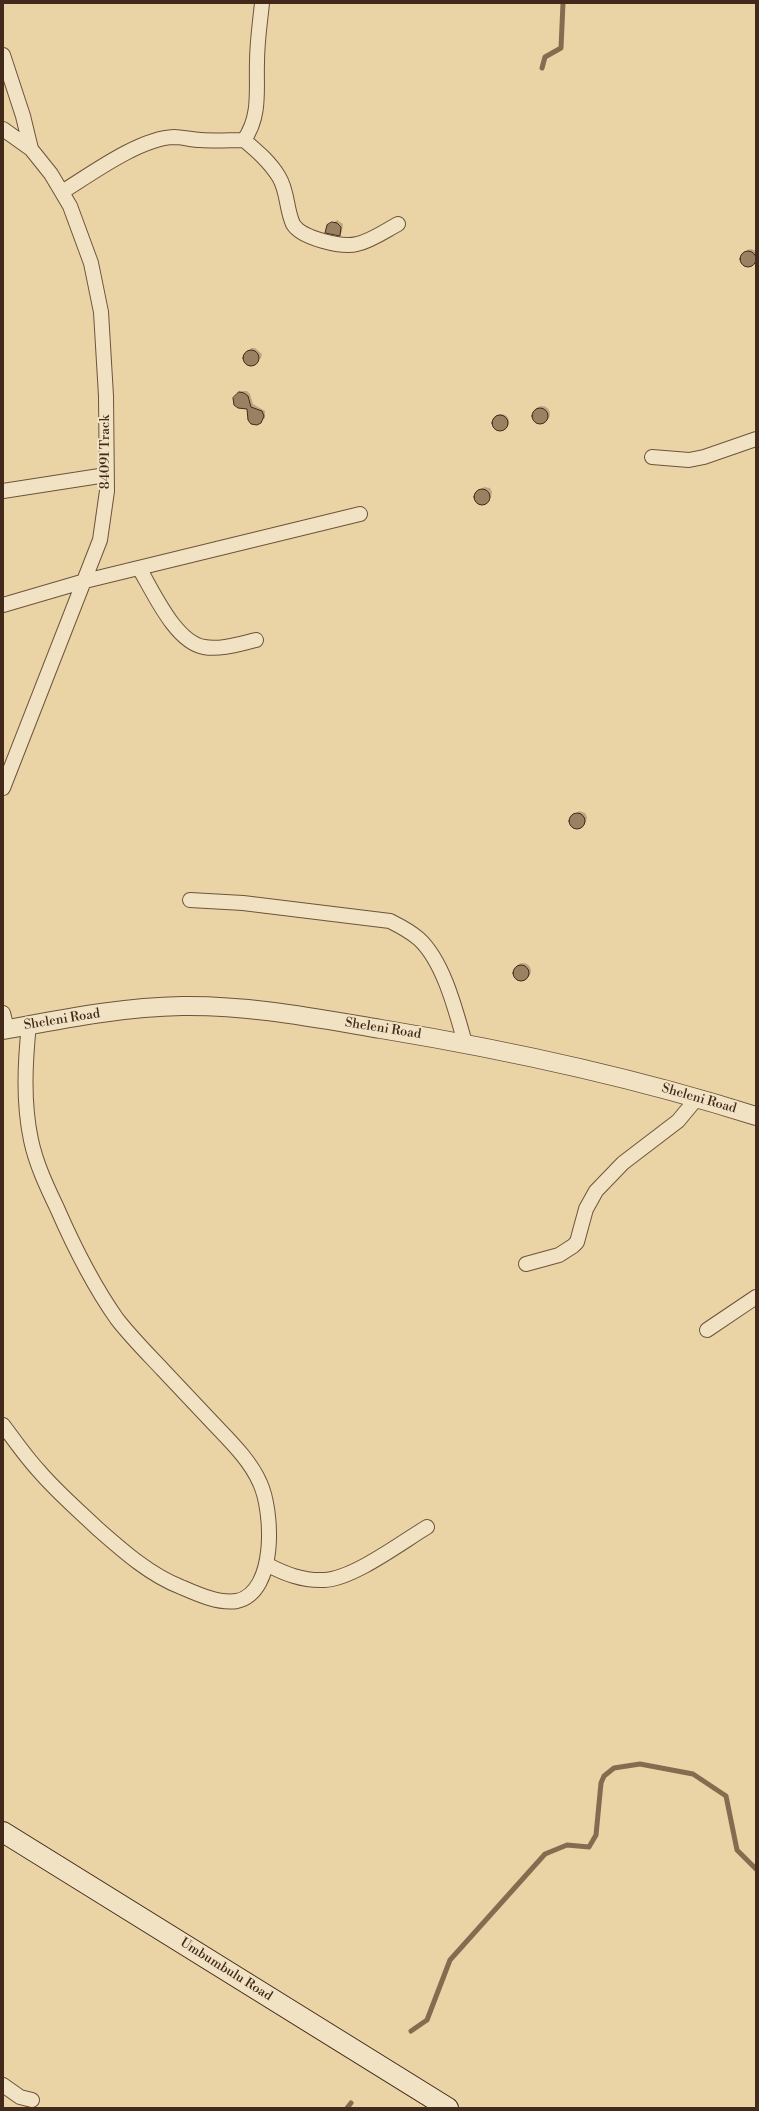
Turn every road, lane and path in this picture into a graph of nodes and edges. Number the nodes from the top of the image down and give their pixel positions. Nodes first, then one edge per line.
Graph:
1 (262, 3) edge
2 (3, 55) edge
3 (3, 129) edge
4 (244, 140) junction
5 (31, 149) junction
6 (62, 192) junction
7 (398, 224) dead end
8 (756, 439) edge
9 (652, 457) dead end
10 (106, 475) junction
11 (3, 490) edge
12 (360, 514) dead end
13 (139, 568) junction
14 (85, 581) junction
15 (3, 605) edge
16 (256, 640) dead end
17 (3, 788) edge
18 (190, 900) dead end
19 (4, 1024) edge
20 (29, 1024) junction
21 (465, 1043) junction
22 (698, 1097) junction
23 (756, 1116) edge
24 (526, 1264) dead end
25 (756, 1297) edge
26 (707, 1330) dead end
27 (3, 1425) edge
28 (427, 1527) dead end
29 (266, 1564) junction
30 (3, 1832) edge
31 (3, 2086) edge
32 (32, 2100) dead end
33 (448, 2108) edge

1 - 4 street
2 - 5 street
3 - 5 street, 84091 Track
4 - 6 street
4 - 7 street
5 - 6 street, 84091 Track
6 - 10 street, 84091 Track
8 - 9 street
10 - 11 street
10 - 14 street, 84091 Track
12 - 13 street
13 - 14 street
13 - 16 street
14 - 15 street
14 - 17 street, 84091 Track
18 - 21 street
19 - 20 street, Sheleni Road
20 - 21 street, Sheleni Road
20 - 29 street
21 - 22 street, Sheleni Road
22 - 23 street, Sheleni Road
22 - 24 street
25 - 26 street
27 - 29 street
28 - 29 street
30 - 33 main road, Umbumbulu Road
31 - 32 street

